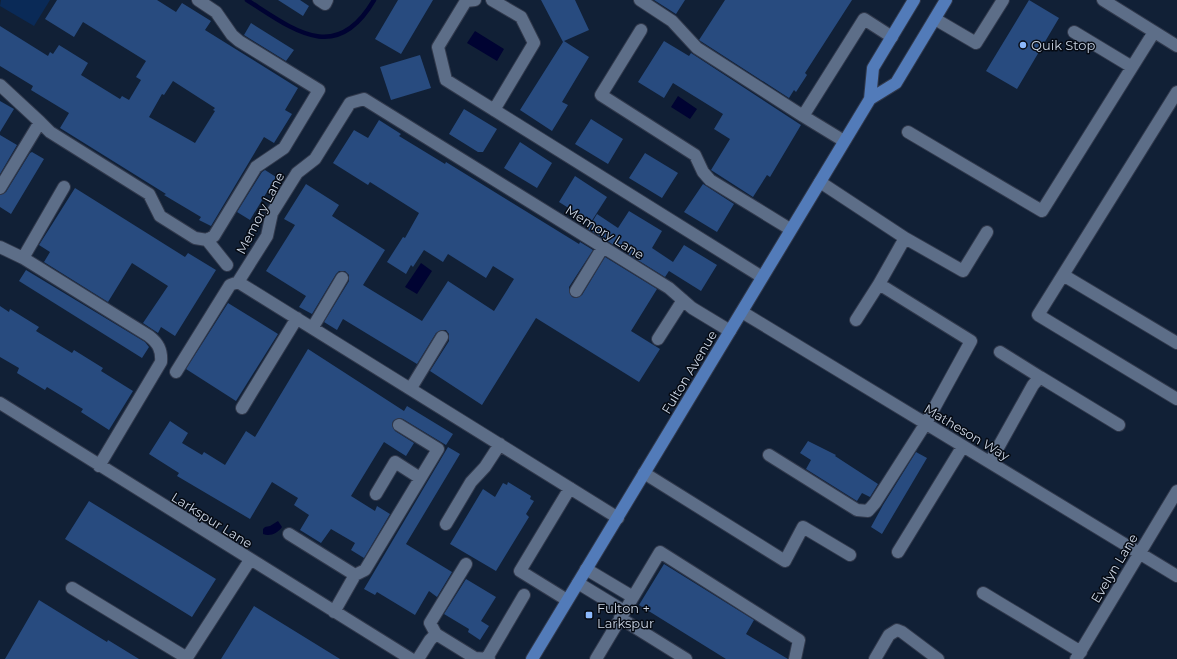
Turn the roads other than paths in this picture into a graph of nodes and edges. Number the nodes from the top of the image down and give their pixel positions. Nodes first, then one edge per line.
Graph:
1 (198, 0) edge
2 (319, 0) edge
3 (327, 0) edge
4 (476, 0) edge
5 (492, 0) edge
6 (640, 0) edge
7 (914, 0) edge
8 (946, 0) edge
9 (1003, 0) edge
10 (1103, 0) edge
11 (935, 19) junction
12 (641, 30) dead end
13 (1074, 32) dead end
14 (1154, 32) junction
15 (892, 37) junction
16 (1177, 46) edge
17 (1132, 67) junction
18 (0, 85) edge
19 (1177, 92) edge
20 (870, 99) junction
21 (494, 110) junction
22 (803, 116) junction
23 (40, 122) junction
24 (908, 132) dead end
25 (844, 141) junction
26 (820, 182) junction
27 (64, 187) dead end
28 (0, 188) edge
29 (790, 229) junction
30 (987, 232) dead end
31 (905, 238) junction
32 (207, 240) junction
33 (0, 247) edge
34 (603, 247) junction
35 (23, 258) junction
36 (227, 265) dead end
37 (1063, 275) junction
38 (762, 276) junction
39 (342, 278) dead end
40 (238, 282) junction
41 (879, 284) junction
42 (576, 291) dead end
43 (683, 300) junction
44 (742, 312) junction
45 (297, 318) junction
46 (856, 320) dead end
47 (313, 327) junction
48 (730, 331) junction
49 (442, 337) dead end
50 (658, 339) dead end
51 (1177, 343) edge
52 (1000, 352) dead end
53 (176, 372) dead end
54 (1040, 377) junction
55 (411, 388) junction
56 (1177, 399) edge
57 (0, 403) edge
58 (242, 408) dead end
59 (926, 423) junction
60 (399, 425) dead end
61 (1119, 425) dead end
62 (500, 444) junction
63 (963, 446) junction
64 (769, 455) dead end
65 (990, 462) junction
66 (99, 466) junction
67 (644, 473) junction
68 (420, 478) junction
69 (570, 488) junction
70 (1177, 491) edge
71 (376, 494) dead end
72 (618, 518) junction
73 (446, 524) dead end
74 (289, 534) dead end
75 (898, 552) dead end
76 (1140, 553) junction
77 (850, 555) dead end
78 (250, 560) junction
79 (466, 564) dead end
80 (586, 569) junction
81 (355, 575) junction
82 (1177, 576) edge
83 (578, 583) junction
84 (72, 588) dead end
85 (984, 593) dead end
86 (524, 595) dead end
87 (633, 597) junction
88 (567, 600) junction
89 (334, 612) junction
90 (622, 615) junction
91 (436, 634) junction
92 (1078, 655) edge
93 (488, 658) edge
94 (535, 658) edge
95 (186, 659) edge
96 (411, 659) edge
97 (418, 659) edge
98 (596, 659) edge
99 (686, 659) edge
100 (795, 659) edge
101 (875, 659) edge
102 (938, 659) edge

1 - 32 street
2 - 3 street
4 - 21 street
5 - 21 street
6 - 22 street
7 - 15 main road, Fulton Avenue
8 - 11 main road, Fulton Avenue
9 - 11 street
10 - 14 street
11 - 20 main road, Fulton Avenue
12 - 29 street
13 - 17 street
14 - 16 street
14 - 17 street
15 - 20 main road, Fulton Avenue
15 - 22 street
17 - 24 street
18 - 23 street
19 - 37 street
20 - 25 main road, Fulton Avenue
21 - 38 street
22 - 25 street
23 - 28 street
23 - 32 street
25 - 26 main road, Fulton Avenue
26 - 29 main road, Fulton Avenue
26 - 31 street
27 - 35 street
29 - 38 main road, Fulton Avenue
30 - 31 street
31 - 41 street
32 - 36 street
33 - 35 street
34 - 40 street, Memory Lane
34 - 42 street
34 - 43 street, Memory Lane
35 - 66 street
37 - 51 street
37 - 56 street
38 - 44 main road, Fulton Avenue
39 - 47 street
40 - 45 street
40 - 53 street, Memory Lane
41 - 46 street
41 - 59 street
43 - 48 street, Memory Lane
43 - 50 street
44 - 48 main road, Fulton Avenue
44 - 59 street, Matheson Way
45 - 47 street
45 - 58 street
47 - 55 street
48 - 67 main road, Fulton Avenue
49 - 55 street
52 - 54 street
54 - 61 street
54 - 65 street
55 - 62 street
57 - 66 street, Larkspur Lane
59 - 63 street, Matheson Way
59 - 64 street
60 - 68 street
62 - 69 street
62 - 73 street
63 - 65 street, Matheson Way
63 - 75 street
65 - 76 street, Matheson Way
66 - 78 street, Larkspur Lane
67 - 72 main road, Fulton Avenue
67 - 77 street
68 - 71 street
68 - 81 street
69 - 72 street
69 - 88 street
70 - 76 street, Evelyn Lane
72 - 80 main road, Fulton Avenue
74 - 81 street
76 - 82 street, Matheson Way
76 - 92 street, Evelyn Lane
78 - 89 street, Larkspur Lane
78 - 95 street
79 - 91 street
80 - 83 main road, Fulton Avenue
80 - 87 street
81 - 89 street
83 - 88 main road, Fulton Avenue
83 - 90 street
84 - 95 street
85 - 92 street
86 - 93 street
87 - 90 street
87 - 100 street
88 - 94 main road, Fulton Avenue
89 - 96 street, Larkspur Lane
90 - 98 street
90 - 99 street
91 - 93 street
91 - 97 street
101 - 102 street

